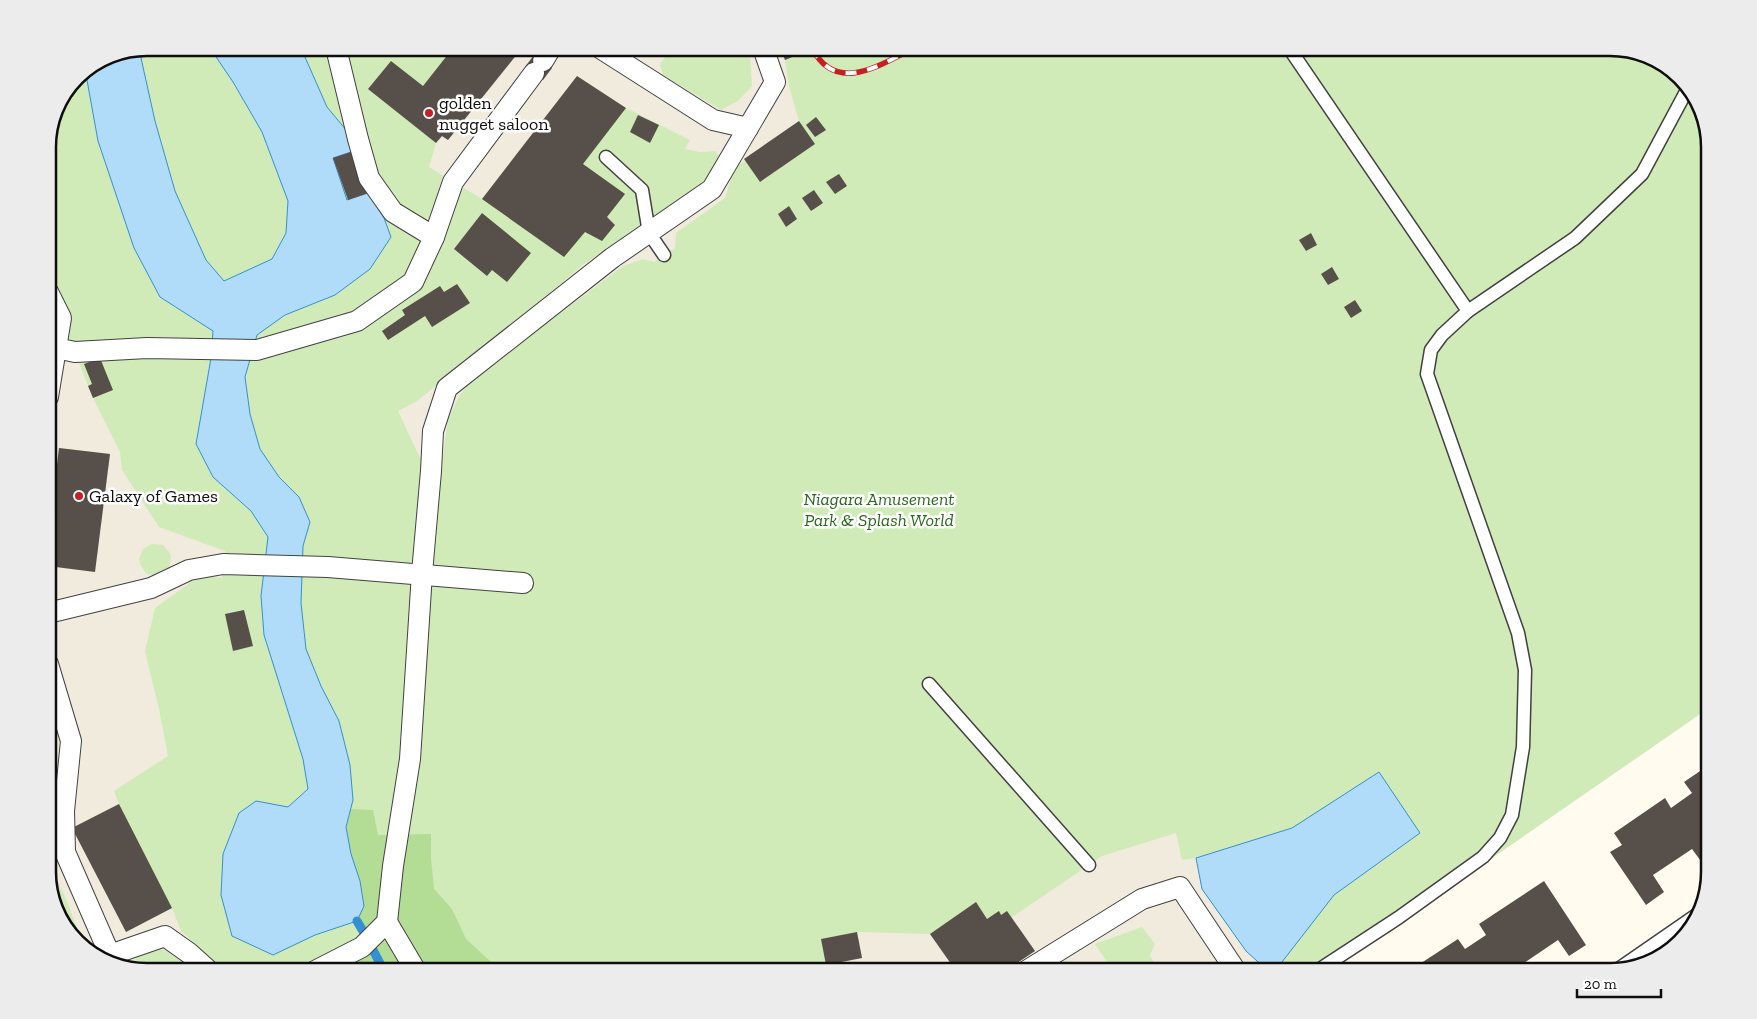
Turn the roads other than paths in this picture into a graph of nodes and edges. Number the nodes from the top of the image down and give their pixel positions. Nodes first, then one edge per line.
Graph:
1 (338, 56) edge
2 (613, 56) edge
3 (767, 56) edge
4 (1294, 56) edge
5 (542, 61) edge
6 (1684, 95) edge
7 (748, 128) junction
8 (606, 157) dead end
9 (649, 232) junction
10 (434, 237) junction
11 (664, 255) dead end
12 (56, 308) edge
13 (1468, 311) junction
14 (56, 348) joint
15 (422, 575) junction
16 (523, 583) dead end
17 (56, 610) edge
18 (929, 684) dead end
19 (56, 692) edge
20 (1089, 866) dead end
21 (387, 922) junction
22 (1685, 923) edge
23 (110, 955) edge
24 (116, 957) edge
25 (1631, 961) edge
26 (200, 963) edge
27 (333, 963) edge
28 (411, 963) edge
29 (1040, 963) edge
30 (1230, 963) edge
31 (1331, 963) edge

1 - 10 street
2 - 7 street
3 - 7 street
4 - 13 lane
5 - 10 street
6 - 13 lane
7 - 9 street
8 - 9 lane
9 - 11 lane
9 - 15 street
10 - 14 street
12 - 14 street
13 - 31 lane
15 - 16 street
15 - 17 street
15 - 21 street
18 - 20 lane
19 - 23 street
21 - 27 street
21 - 28 street
22 - 25 lane
24 - 26 street
29 - 30 street

